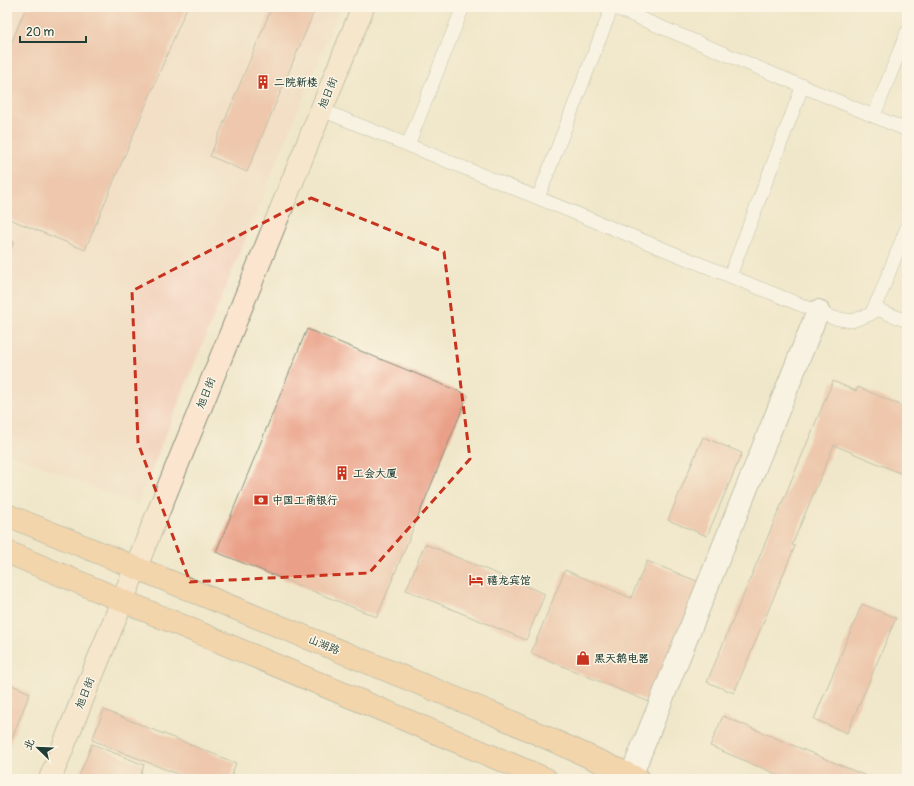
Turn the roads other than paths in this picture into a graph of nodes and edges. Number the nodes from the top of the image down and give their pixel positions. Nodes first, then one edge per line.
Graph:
1 (363, 7) edge
2 (463, 7) edge
3 (612, 7) edge
4 (907, 32) edge
5 (803, 85) junction
6 (322, 110) junction
7 (874, 116) junction
8 (907, 130) edge
9 (408, 145) junction
10 (538, 198) junction
11 (907, 226) edge
12 (730, 276) junction
13 (874, 308) junction
14 (818, 312) junction
15 (907, 321) edge
16 (7, 515) edge
17 (7, 552) edge
18 (135, 567) junction
19 (122, 600) junction
20 (635, 777) edge
21 (50, 779) edge
22 (546, 779) edge

1 - 6 main road, 旭日街
2 - 9 lane
3 - 5 lane
3 - 10 lane
4 - 7 lane
5 - 7 lane
5 - 12 lane
6 - 9 lane
6 - 18 main road, 旭日街
7 - 8 lane
9 - 10 lane
10 - 12 lane
11 - 13 lane
12 - 14 lane
13 - 14 lane
13 - 15 lane
14 - 20 street
16 - 18 main road, 山湖路
17 - 19 main road
18 - 19 main road, 旭日街
18 - 20 main road, 山湖路
19 - 21 main road, 旭日街
19 - 22 main road

